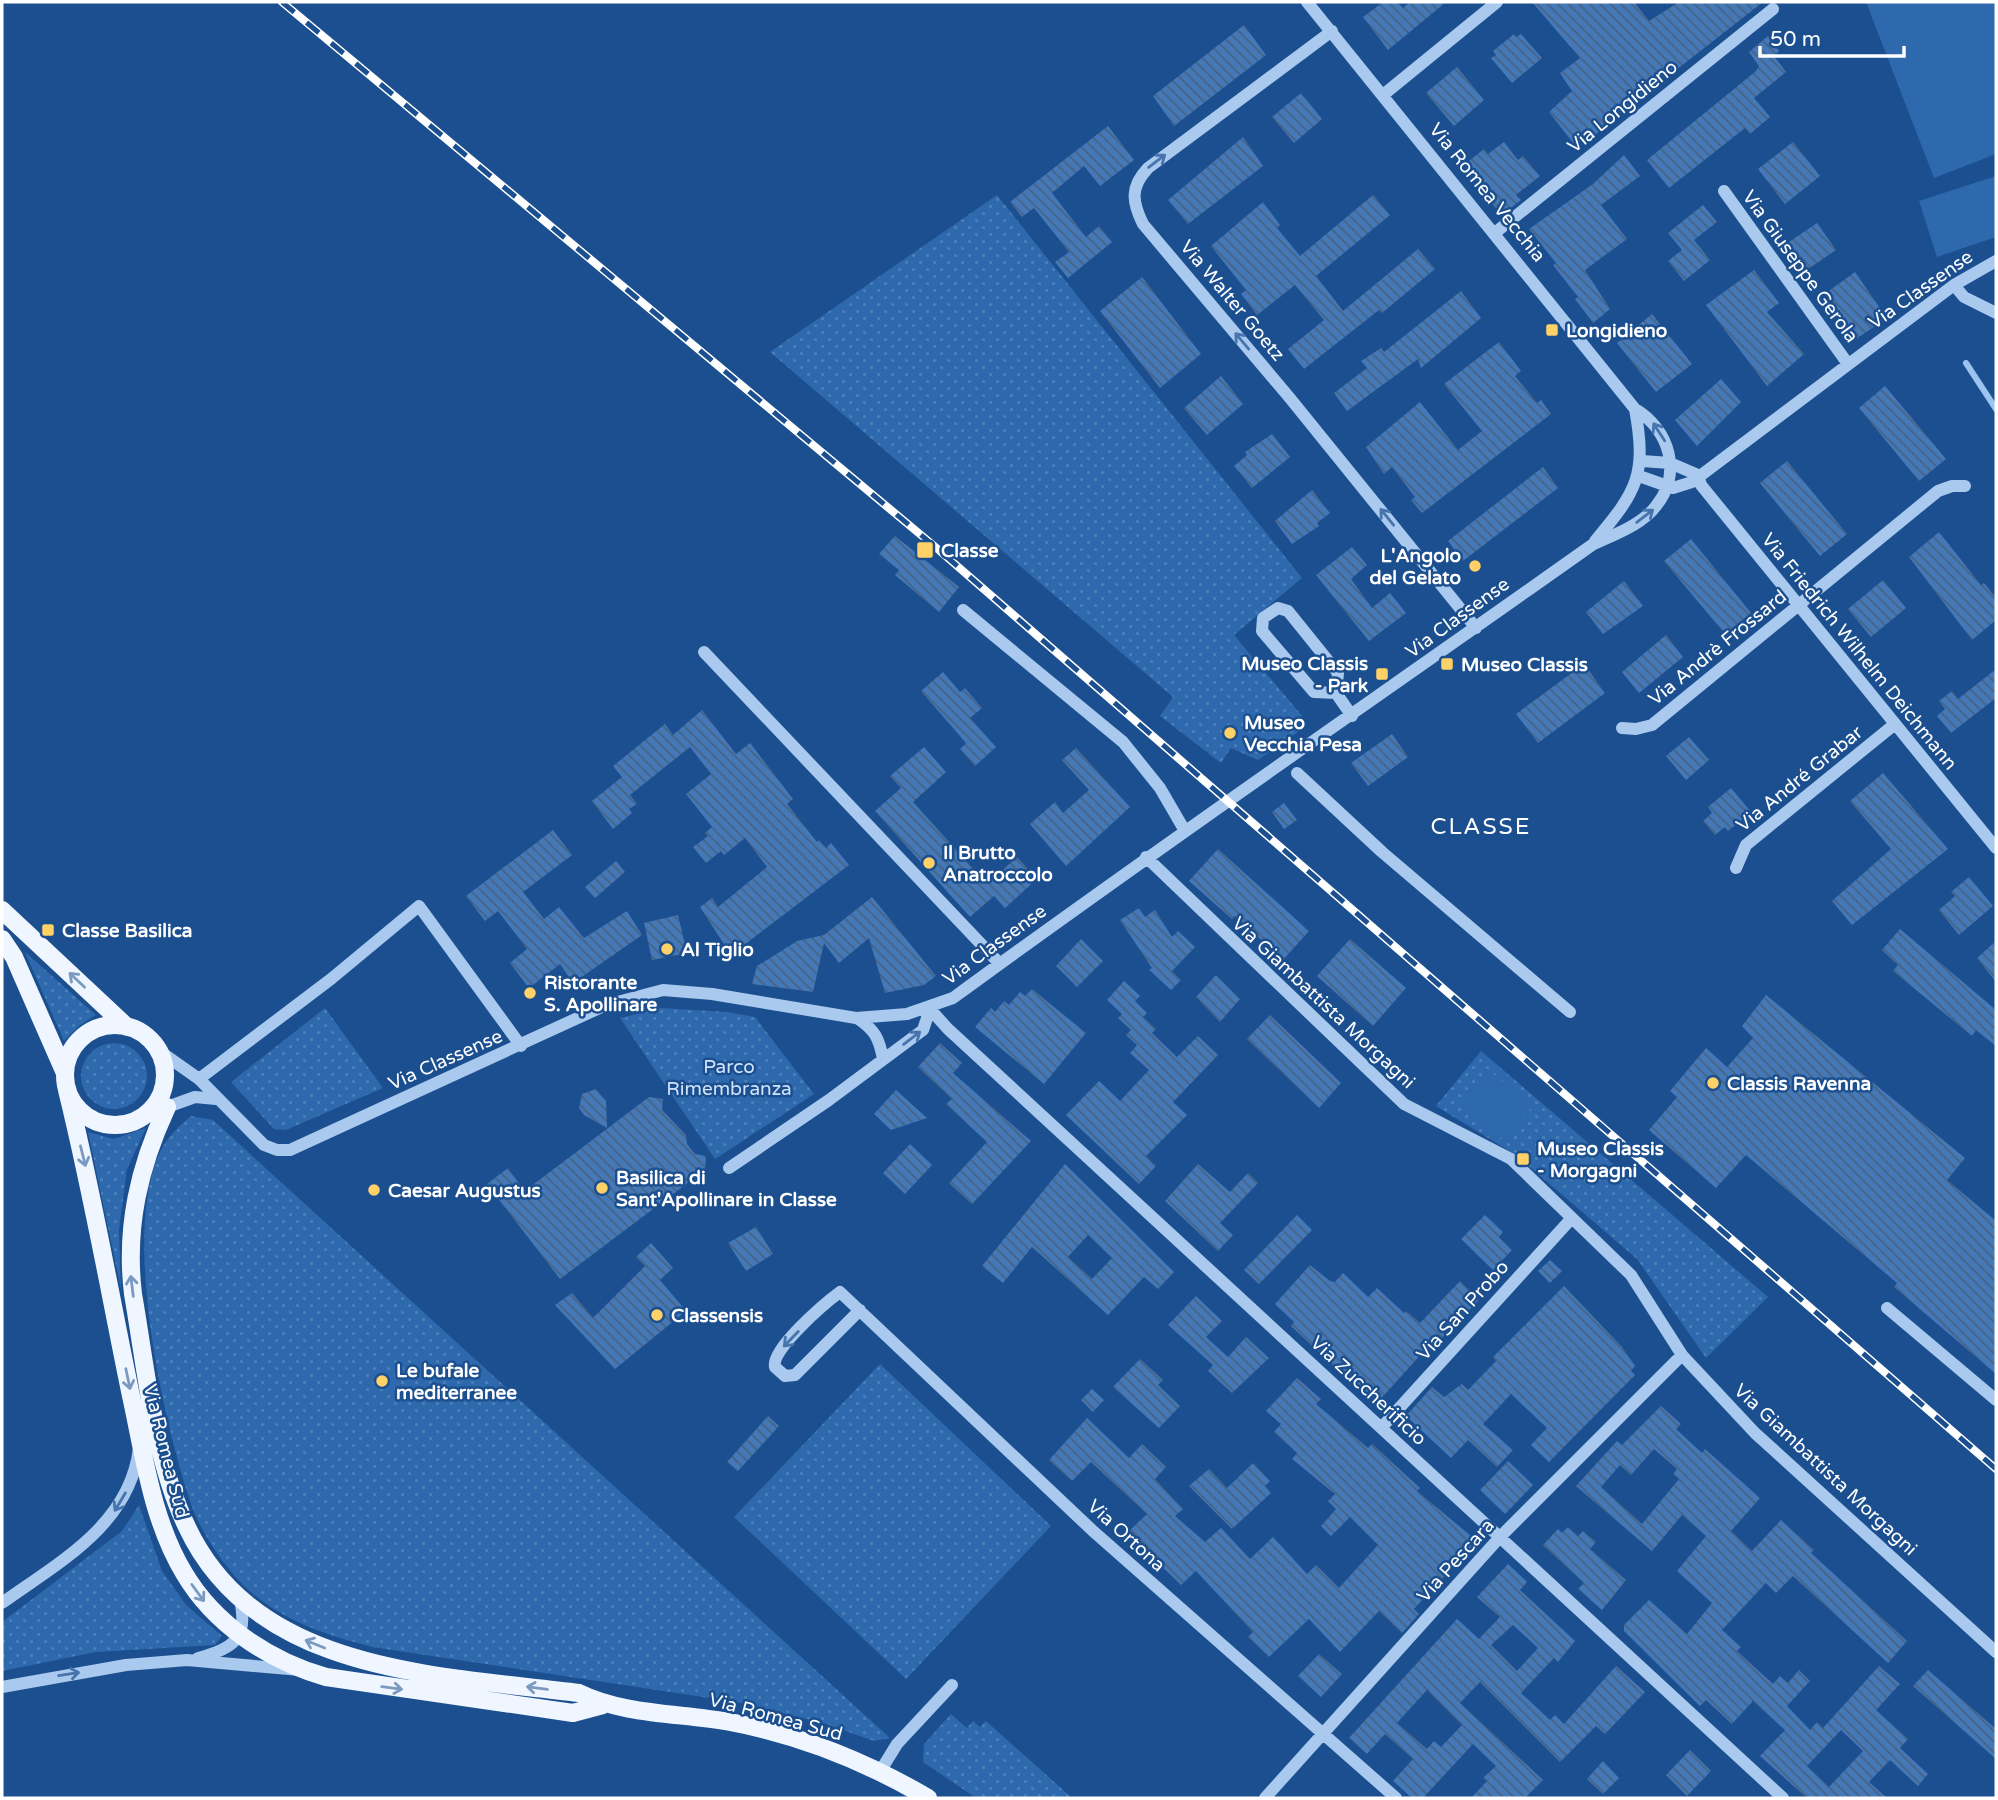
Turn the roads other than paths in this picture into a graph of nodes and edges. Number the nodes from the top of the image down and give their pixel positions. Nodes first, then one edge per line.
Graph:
1 (1307, 2) edge
2 (1497, 2) edge
3 (1773, 9) dead end
4 (1332, 31) junction
5 (1383, 95) junction
6 (1724, 191) dead end
7 (1496, 232) junction
8 (1996, 261) edge
9 (1954, 285) junction
10 (1996, 313) edge
11 (1848, 364) junction
12 (1635, 409) junction
13 (1642, 461) junction
14 (1670, 463) junction
15 (1698, 475) junction
16 (1639, 477) junction
17 (1667, 486) junction
18 (1965, 486) dead end
19 (1592, 545) junction
20 (1800, 606) junction
21 (963, 611) dead end
22 (1476, 628) junction
23 (704, 652) dead end
24 (1336, 693) junction
25 (1352, 716) junction
26 (1895, 724) junction
27 (1622, 727) dead end
28 (1297, 773) dead end
29 (1185, 831) junction
30 (1996, 848) edge
31 (1146, 857) junction
32 (1737, 868) dead end
33 (2, 910) edge
34 (2, 939) edge
35 (1000, 964) junction
36 (930, 1009) junction
37 (1570, 1012) dead end
38 (856, 1018) junction
39 (127, 1027) junction
40 (521, 1046) junction
41 (158, 1050) junction
42 (883, 1059) junction
43 (199, 1079) junction
44 (66, 1082) junction
45 (216, 1100) junction
46 (162, 1105) junction
47 (729, 1168) dead end
48 (1571, 1219) junction
49 (1887, 1308) dead end
50 (860, 1310) junction
51 (1682, 1355) junction
52 (1996, 1400) edge
53 (1382, 1427) junction
54 (140, 1437) junction
55 (1500, 1537) junction
56 (240, 1600) junction
57 (2, 1603) edge
58 (240, 1634) junction
59 (1996, 1652) edge
60 (187, 1660) junction
61 (301, 1670) junction
62 (952, 1685) dead end
63 (2, 1687) edge
64 (603, 1705) junction
65 (1324, 1733) junction
66 (881, 1770) junction
67 (928, 1798) edge
68 (1265, 1798) edge
69 (1396, 1798) edge
70 (1783, 1798) edge

1 - 4 street, Via Romea Vecchia
2 - 5 street
3 - 7 street, Via Longidieno
4 - 5 street, Via Romea Vecchia
22 -> 4 street, Via Walter Goetz
5 - 7 street, Via Romea Vecchia
6 - 11 street, Via Giuseppe Gerola
7 - 12 street, Via Romea Vecchia
8 - 9 street, Via Classense
9 - 10 street
9 - 11 street, Via Classense
11 - 15 street, Via Classense
12 - 13 street
14 -> 12 street, Via Romea Vecchia
13 - 14 street
13 - 16 street, Via Classense
14 - 15 street
14 - 17 street, Via Classense
15 - 17 street, Via Classense
15 - 20 street, Via Friedrich Wilhelm Deichmann
16 - 17 street
16 - 19 street, Via Classense
19 -> 17 street, Via Classense
18 - 20 street, Via Andrè Frossard
19 - 22 street, Via Classense
20 - 26 street, Via Friedrich Wilhelm Deichmann
20 - 27 street, Via Andrè Frossard
21 - 29 street
22 - 25 street, Via Classense
23 - 35 street
24 - 24 street
24 - 25 street
25 - 29 street, Via Classense
26 - 30 street, Via Friedrich Wilhelm Deichmann
26 - 32 street, Via André Grabar
28 - 37 street
29 - 31 street, Via Classense
31 - 35 street, Via Classense
31 - 48 street, Via Giambattista Morgagni
39 -> 33 main road
34 - 44 main road, Via Romea Sud
35 - 36 street, Via Classense
36 - 38 street, Via Classense
42 -> 36 street
36 - 53 street, Via Zuccherificio
38 - 40 street, Via Classense
38 - 42 street
39 - 41 main road
39 - 44 main road
40 - 43 street
40 - 45 street, Via Classense
41 - 43 street, Via Classense
41 - 46 main road
42 - 47 street
43 - 45 street, Via Classense
44 - 46 main road
44 -> 54 main road, Via Romea Sud
45 - 46 street
56 -> 46 main road, Via Romea Sud
48 - 51 street, Via Giambattista Morgagni
48 - 53 street, Via San Probo
49 - 52 street
50 -> 50 street, Via Ortona
50 - 65 street, Via Ortona
51 - 55 street, Via Pescara
51 - 59 street, Via Giambattista Morgagni
53 - 55 street, Via Zuccherificio
54 -> 57 street
54 -> 58 main road, Via Romea Sud
55 - 65 street, Via Pescara
55 - 70 street, Via Zuccherificio
56 - 58 street
64 -> 56 main road, Via Romea Sud
58 - 60 street
58 - 61 main road, Via Romea Sud
60 - 61 street
63 -> 60 street
61 -> 64 main road, Via Romea Sud
62 - 66 street
64 - 66 main road, Via Romea Sud
65 - 68 street, Via Pescara
65 - 69 street, Via Ortona
66 - 67 main road, Via Romea Sud

